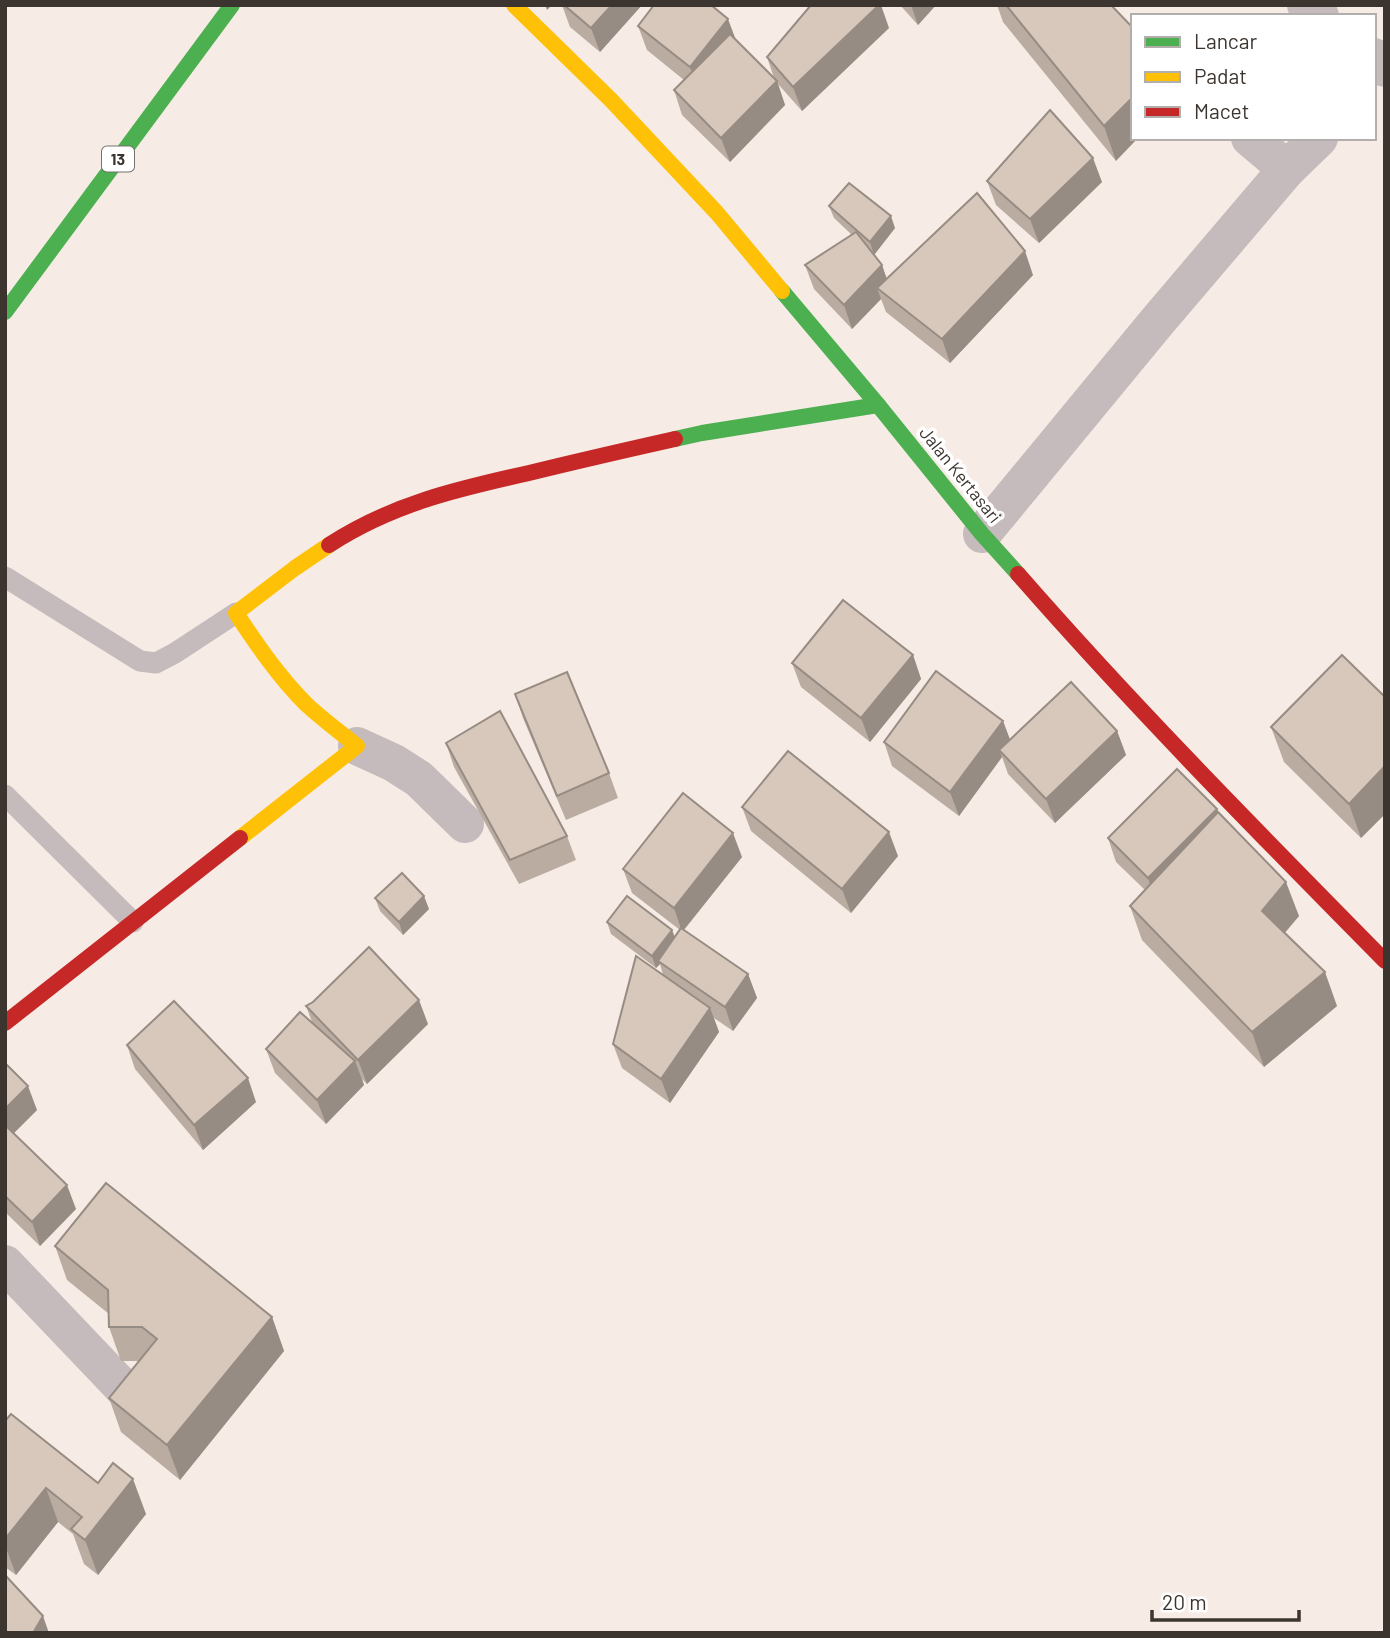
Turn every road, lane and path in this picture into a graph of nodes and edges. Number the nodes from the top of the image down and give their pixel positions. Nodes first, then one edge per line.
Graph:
1 (232, 5) edge
2 (514, 5) edge
3 (1252, 140) edge
4 (1317, 140) edge
5 (1287, 169) junction
6 (5, 312) edge
7 (878, 405) junction
8 (982, 534) junction
9 (5, 577) edge
10 (236, 613) junction
11 (357, 746) junction
12 (5, 795) edge
13 (465, 824) dead end
14 (133, 922) junction
15 (1385, 961) edge
16 (5, 1023) edge
17 (5, 1264) edge
18 (126, 1391) edge

1 - 6 main road, 13
2 - 7 main road, Jalan Kertasari
3 - 5 street
4 - 5 street
5 - 8 street
7 - 8 main road, Jalan Kertasari
7 - 10 main road
8 - 15 main road, Jalan Kertasari
9 - 10 lane
10 - 11 main road
11 - 13 street
11 - 14 main road
12 - 14 lane
14 - 16 main road
17 - 18 street

